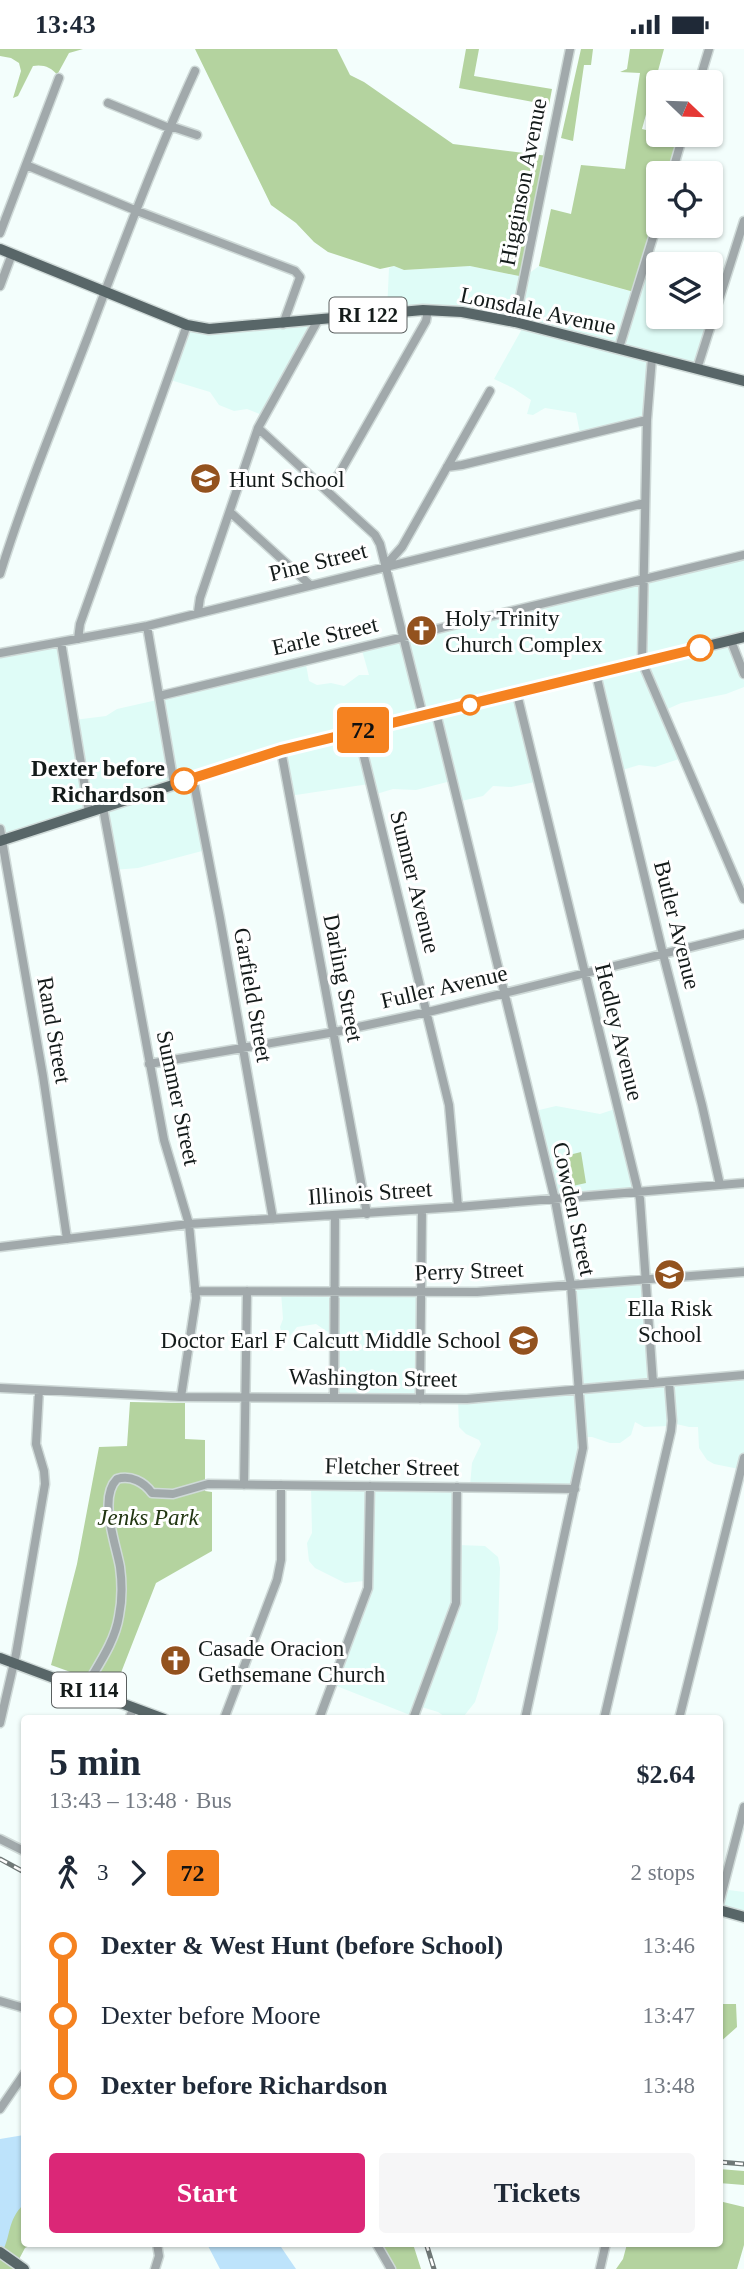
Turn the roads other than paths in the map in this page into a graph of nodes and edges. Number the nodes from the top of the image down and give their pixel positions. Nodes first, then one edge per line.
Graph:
1 (570, 49) edge
2 (709, 49) edge
3 (703, 70) edge
4 (195, 71) dead end
5 (59, 79) dead end
6 (108, 103) dead end
7 (169, 128) junction
8 (197, 135) dead end
9 (26, 165) junction
10 (137, 211) junction
11 (744, 221) edge
12 (0, 233) edge
13 (653, 238) edge
14 (0, 249) edge
15 (12, 254) junction
16 (0, 286) edge
17 (105, 291) junction
18 (428, 310) junction
19 (318, 320) junction
20 (515, 322) junction
21 (283, 324) junction
22 (187, 325) junction
23 (619, 348) junction
24 (652, 358) junction
25 (697, 369) junction
26 (744, 381) edge
27 (490, 391) dead end
28 (647, 420) junction
29 (258, 428) junction
30 (447, 467) junction
31 (327, 491) junction
32 (645, 503) junction
33 (230, 512) junction
34 (744, 555) edge
35 (386, 565) junction
36 (0, 575) edge
37 (644, 578) junction
38 (310, 585) junction
39 (198, 612) junction
40 (147, 626) junction
41 (404, 637) junction
42 (744, 637) edge
43 (78, 639) junction
44 (731, 641) junction
45 (61, 642) junction
46 (0, 653) edge
47 (642, 662) junction
48 (596, 674) junction
49 (744, 674) edge
50 (517, 694) junction
51 (159, 696) junction
52 (436, 713) junction
53 (423, 716) junction
54 (358, 731) junction
55 (281, 750) junction
56 (193, 778) junction
57 (173, 785) junction
58 (103, 808) junction
59 (89, 812) junction
60 (0, 829) edge
61 (1, 841) edge
62 (744, 899) edge
63 (744, 934) edge
64 (663, 954) junction
65 (584, 973) junction
66 (506, 993) junction
67 (428, 1012) junction
68 (335, 1032) junction
69 (242, 1049) junction
70 (149, 1064) junction
71 (744, 1183) edge
72 (720, 1185) junction
73 (639, 1192) junction
74 (555, 1199) junction
75 (458, 1207) junction
76 (422, 1210) junction
77 (367, 1214) junction
78 (335, 1215) junction
79 (273, 1219) junction
80 (189, 1224) junction
81 (67, 1239) junction
82 (0, 1247) edge
83 (744, 1272) edge
84 (646, 1280) junction
85 (571, 1285) junction
86 (195, 1291) junction
87 (247, 1291) junction
88 (334, 1292) junction
89 (422, 1292) junction
90 (744, 1375) edge
91 (669, 1382) junction
92 (653, 1383) junction
93 (0, 1388) edge
94 (579, 1389) junction
95 (39, 1390) junction
96 (181, 1397) junction
97 (246, 1397) junction
98 (334, 1398) junction
99 (420, 1399) junction
100 (744, 1458) edge
101 (244, 1485) junction
102 (281, 1485) junction
103 (370, 1486) junction
104 (457, 1487) junction
105 (575, 1489) junction
106 (0, 1658) edge
107 (14, 1663) junction
108 (85, 1688) junction
109 (134, 1707) junction
110 (131, 1715) edge
111 (154, 1715) edge
112 (226, 1715) edge
113 (320, 1715) edge
114 (414, 1715) edge
115 (526, 1715) edge
116 (605, 1715) edge
117 (680, 1715) edge
118 (0, 1723) edge
119 (744, 1807) edge
120 (0, 1839) edge
121 (21, 1850) edge
122 (723, 1888) edge
123 (723, 1911) edge
124 (744, 1917) edge
125 (0, 2001) edge
126 (21, 2007) edge
127 (21, 2078) edge
128 (0, 2109) edge
129 (158, 2247) edge
130 (378, 2247) edge
131 (605, 2247) edge
132 (4, 2255) edge
133 (24, 2269) edge
134 (155, 2269) edge
135 (391, 2269) edge
136 (600, 2269) edge

1 - 20 street, Higginson Avenue
2 - 3 street
4 - 7 street
5 - 9 street
6 - 7 street
7 - 8 street
7 - 10 street
9 - 10 street
9 - 12 street
10 - 17 street
10 - 21 street
11 - 25 street
13 - 23 street
14 - 15 main road, Lonsdale Avenue / RI 122
15 - 16 street
15 - 17 main road, Lonsdale Avenue / RI 122
17 - 22 main road, Lonsdale Avenue / RI 122
17 - 36 street
18 - 19 main road, Lonsdale Avenue / RI 122
18 - 20 main road, Lonsdale Avenue / RI 122
18 - 31 street
19 - 21 main road, Lonsdale Avenue / RI 122
19 - 29 street
20 - 23 main road, Lonsdale Avenue / RI 122
21 - 22 main road, Lonsdale Avenue / RI 122
22 - 43 street
23 - 24 main road, Lonsdale Avenue / RI 122
24 - 25 main road, Lonsdale Avenue / RI 122
24 - 28 street
25 - 26 main road, Lonsdale Avenue / RI 122
27 - 30 street
28 - 30 street
28 - 32 street
29 - 31 street
29 - 33 street
30 - 35 street
31 - 35 street
32 - 35 street, Pine Street
32 - 37 street
33 - 38 street
33 - 39 street
34 - 37 street, Earle Street
35 - 38 street, Pine Street
35 - 41 street
37 - 41 street, Earle Street
37 - 47 street
38 - 39 street, Pine Street
39 - 40 street, Pine Street
40 - 43 street, Pine Street
40 - 51 street
41 - 51 street, Earle Street
41 - 53 street
42 - 44 main road
43 - 45 street, Pine Street
44 - 47 main road
44 - 49 street
45 - 46 street, Pine Street
45 - 59 street
47 - 48 main road
47 - 62 street
48 - 50 main road
48 - 64 street, Butler Avenue
50 - 52 main road
50 - 65 street, Hedley Avenue
51 - 57 street
52 - 53 main road
52 - 66 street, Cowden Street
53 - 54 main road
54 - 55 main road
54 - 67 street, Sumner Avenue
55 - 56 main road
55 - 68 street, Darling Street
56 - 57 main road
56 - 69 street, Garfield Street
57 - 58 main road
58 - 59 main road
58 - 70 street, Summer Street
59 - 61 main road
60 - 61 street, Rand Street
61 - 81 street, Rand Street
63 - 64 street, Fuller Avenue
64 - 65 street, Fuller Avenue
64 - 72 street, Butler Avenue
65 - 66 street, Fuller Avenue
65 - 73 street, Hedley Avenue
66 - 67 street, Fuller Avenue
66 - 74 street, Cowden Street
67 - 68 street, Fuller Avenue
67 - 75 street, Sumner Avenue
68 - 69 street, Fuller Avenue
68 - 77 street, Darling Street
69 - 70 street, Fuller Avenue
69 - 79 street, Garfield Street
70 - 80 street, Summer Street
71 - 72 street, Illinois Street
72 - 73 street, Illinois Street
73 - 74 street, Illinois Street
73 - 84 street, Hedley Avenue
74 - 75 street, Illinois Street
74 - 85 street, Cowden Street
75 - 76 street, Illinois Street
76 - 77 street, Illinois Street
76 - 89 street
77 - 78 street, Illinois Street
78 - 79 street, Illinois Street
78 - 88 street
79 - 80 street, Illinois Street
80 - 81 street, Illinois Street
80 - 86 street, Summer Street
81 - 82 street, Illinois Street
83 - 84 street, Perry Street
84 - 85 street, Perry Street
84 - 92 street, Hedley Avenue
85 - 89 street, Perry Street
85 - 94 street, Cowden Street
86 - 87 street, Perry Street
86 - 96 street, Summer Street
87 - 88 street, Perry Street
87 - 97 street
88 - 89 street, Perry Street
88 - 98 street
89 - 99 street
90 - 91 street, Washington Street
91 - 92 street, Washington Street
91 - 116 street
92 - 94 street, Washington Street
93 - 95 street, Washington Street
94 - 99 street, Washington Street
94 - 105 street, Cowden Street
95 - 96 street, Washington Street
95 - 107 street
96 - 97 street, Washington Street
97 - 98 street, Washington Street
97 - 101 street
98 - 99 street, Washington Street
100 - 117 street
101 - 102 street, Fletcher Street
101 - 108 street, Fletcher Street
102 - 103 street, Fletcher Street
102 - 112 street
103 - 104 street, Fletcher Street
103 - 113 street
104 - 105 street, Fletcher Street
104 - 114 street
105 - 115 street, Cowden Street
106 - 107 main road, RI 114
107 - 108 main road, RI 114
107 - 118 street
108 - 109 main road, RI 114
109 - 110 street
109 - 111 main road, RI 114
119 - 122 street
120 - 121 street
123 - 124 main road
125 - 126 street
127 - 128 street
129 - 134 street
130 - 135 street
131 - 136 street
132 - 133 main road

